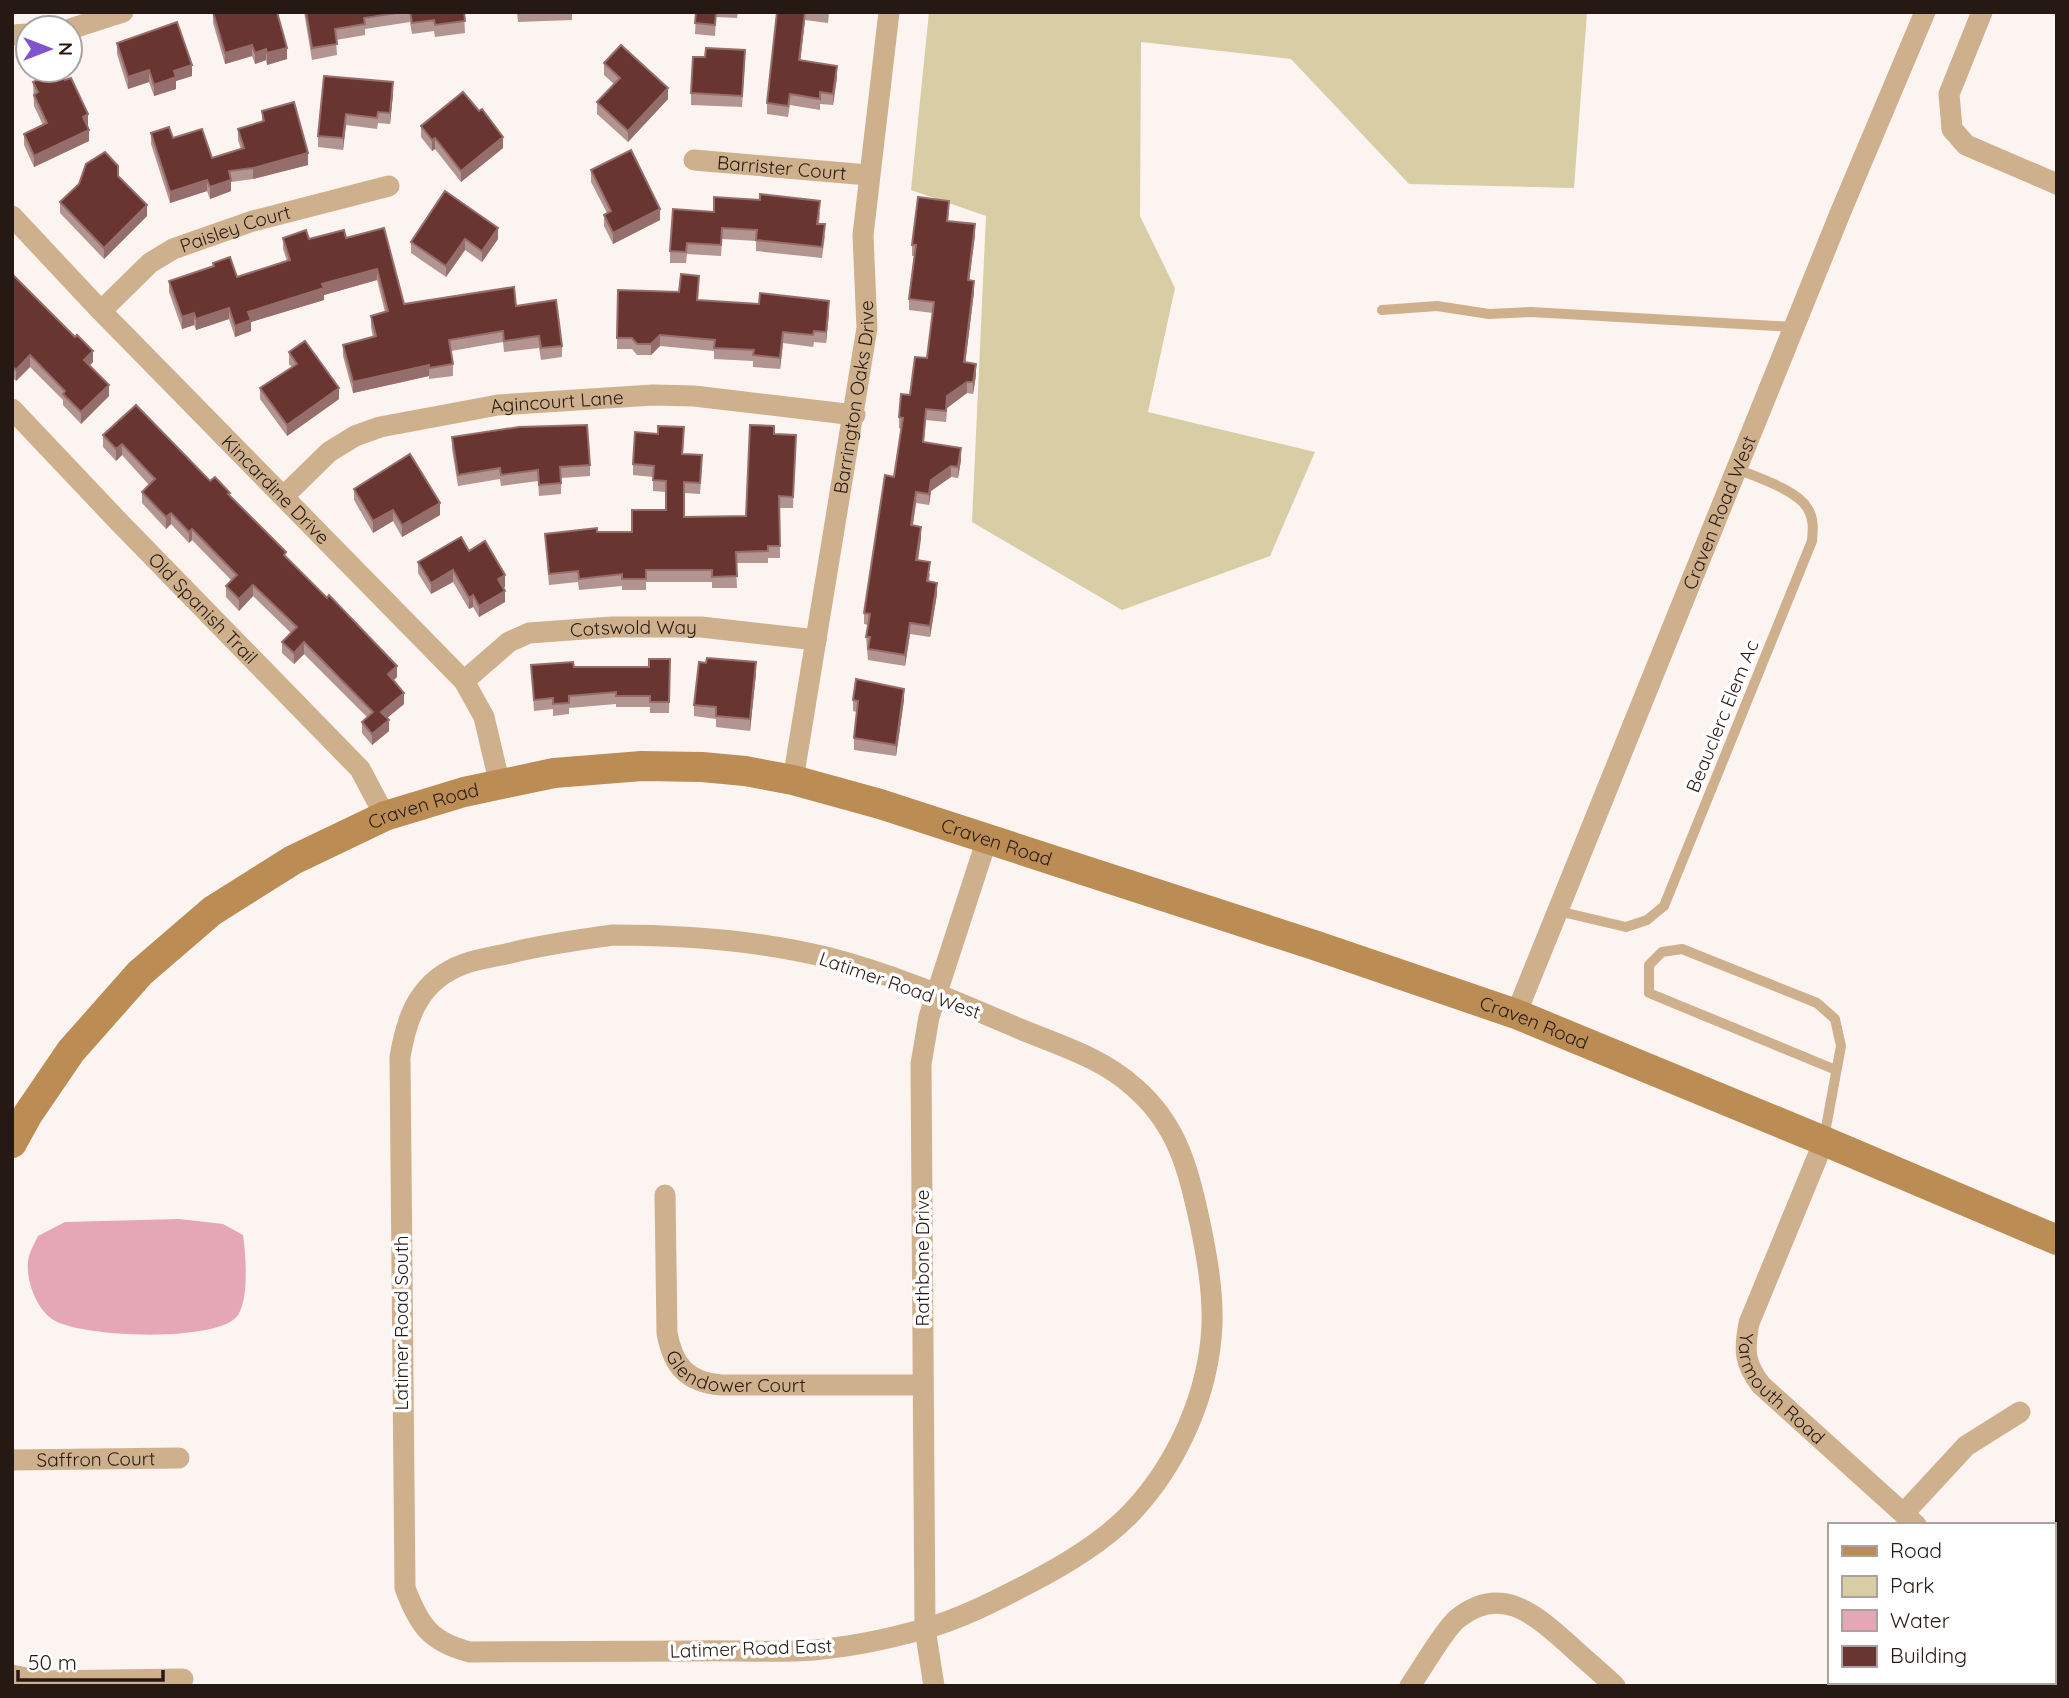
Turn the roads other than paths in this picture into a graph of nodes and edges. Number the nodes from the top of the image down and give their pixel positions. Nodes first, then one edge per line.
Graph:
1 (123, 12) edge
2 (889, 12) edge
3 (1925, 12) edge
4 (1982, 12) edge
5 (84, 25) edge
6 (694, 160) dead end
7 (868, 176) junction
8 (2057, 184) edge
9 (390, 186) dead end
10 (12, 216) edge
11 (1382, 310) dead end
12 (101, 311) junction
13 (1795, 327) junction
14 (12, 409) edge
15 (855, 415) junction
16 (1737, 469) junction
17 (284, 496) junction
18 (816, 640) junction
19 (464, 681) junction
20 (793, 780) junction
21 (500, 785) junction
22 (385, 816) junction
23 (987, 839) junction
24 (1558, 911) junction
25 (936, 993) junction
26 (413, 1008) joint
27 (1516, 1014) junction
28 (1836, 1070) junction
29 (1824, 1141) junction
30 (12, 1143) edge
31 (665, 1195) dead end
32 (2057, 1240) edge
33 (1212, 1325) joint
34 (923, 1385) junction
35 (2020, 1412) dead end
36 (179, 1458) dead end
37 (12, 1461) edge
38 (1910, 1519) edge
39 (925, 1629) junction
40 (429, 1632) joint
41 (12, 1675) edge
42 (184, 1679) dead end
43 (934, 1686) edge
44 (1410, 1686) edge
45 (1615, 1686) edge

1 - 5 street
2 - 7 street, Barrington Oaks Drive
3 - 13 street, Craven Road West
4 - 8 street
6 - 7 street, Barrister Court
7 - 15 street, Barrington Oaks Drive
9 - 12 street, Paisley Court
10 - 12 street, Kincardine Drive
11 - 13 lane
12 - 17 street, Kincardine Drive
13 - 16 street, Craven Road West
14 - 22 street, Old Spanish Trail
15 - 17 street, Agincourt Lane
15 - 18 street, Barrington Oaks Drive
16 - 24 street, Craven Road West
16 - 24 lane, Beauclerc Elem Ac
17 - 19 street, Kincardine Drive
18 - 19 street, Cotswold Way
18 - 20 street, Barrington Oaks Drive
19 - 21 street, Kincardine Drive
20 - 21 street, Craven Road
20 - 23 street, Craven Road
21 - 22 street, Craven Road
22 - 30 street, Craven Road
23 - 25 street, Rathbone Drive
23 - 27 street, Craven Road
24 - 27 street, Craven Road West
25 - 26 street, Latimer Road West
25 - 33 street, Latimer Road West
25 - 34 street, Rathbone Drive
26 - 40 street, Latimer Road South
27 - 29 street, Craven Road
28 - 28 lane
28 - 29 lane
29 - 32 street, Craven Road
29 - 38 street, Yarmouth Road
31 - 34 street, Glendower Court
33 - 39 street, Latimer Road East
34 - 39 street, Rathbone Drive
35 - 38 street
36 - 37 street, Saffron Court
39 - 40 street, Latimer Road East
39 - 43 street, Rathbone Drive
41 - 42 street
44 - 45 street

